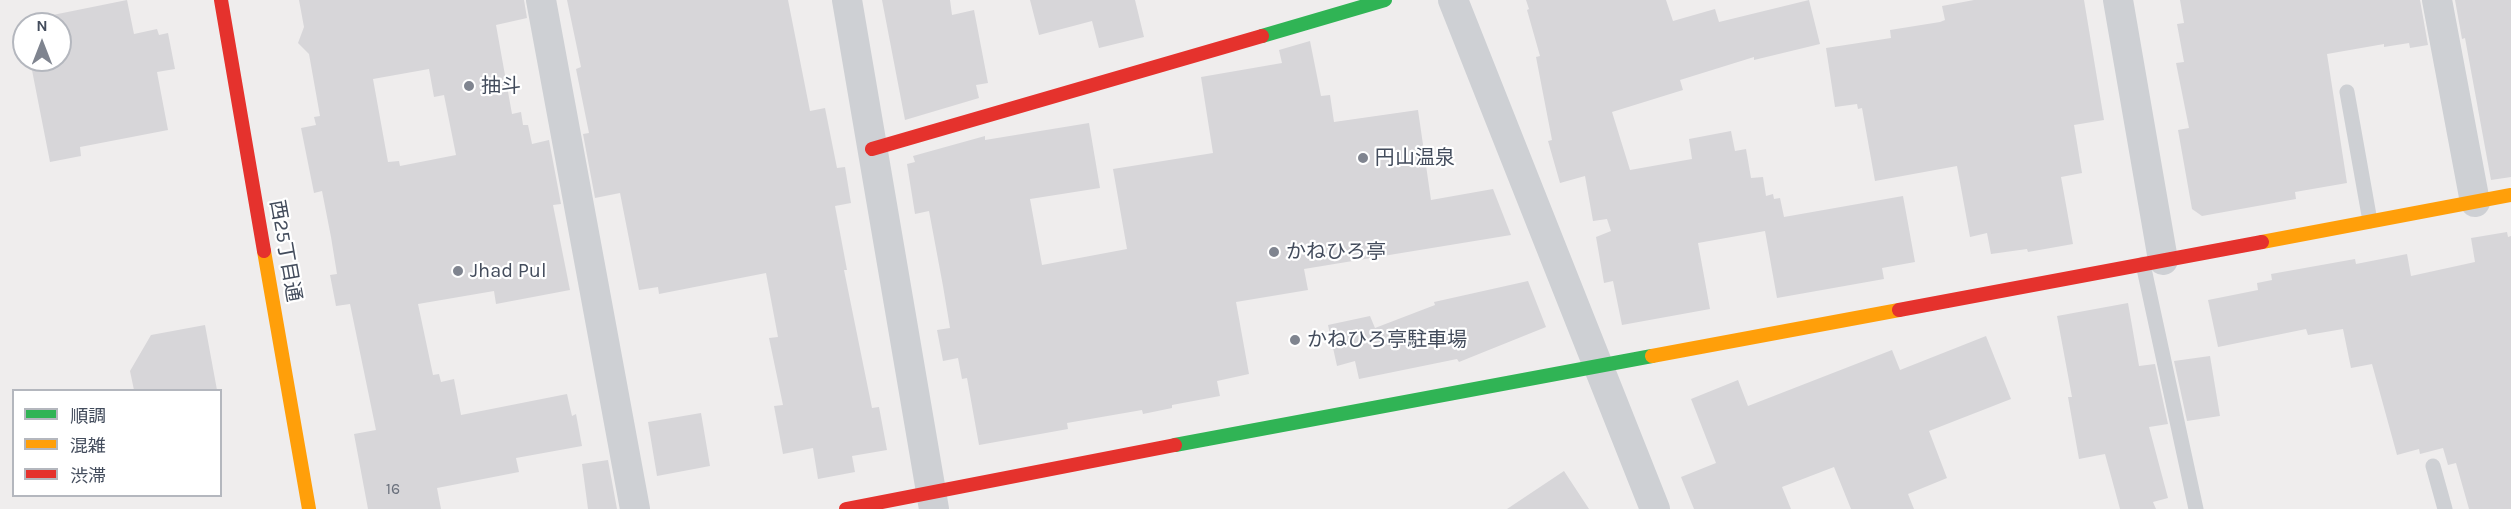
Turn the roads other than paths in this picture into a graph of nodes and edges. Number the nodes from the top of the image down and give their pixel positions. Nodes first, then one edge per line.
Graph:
1 (221, 0) edge
2 (541, 0) edge
3 (847, 0) edge
4 (1385, 0) edge
5 (1453, 0) edge
6 (2118, 0) edge
7 (2437, 0) edge
8 (2347, 92) dead end
9 (872, 149) junction
10 (2511, 195) edge
11 (2475, 202) junction
12 (2370, 221) junction
13 (2153, 262) junction
14 (1598, 366) junction
15 (2433, 466) dead end
16 (933, 500) edge
17 (309, 509) edge
18 (635, 509) edge
19 (846, 509) edge
20 (1655, 509) edge
21 (2196, 509) edge
22 (2445, 509) edge

1 - 17 street, 西25丁目通
2 - 18 street
3 - 9 street
4 - 9 street
5 - 14 street
6 - 13 street
7 - 11 street
8 - 12 lane
9 - 16 street
10 - 11 street
11 - 12 street
12 - 13 street
13 - 14 street
13 - 21 lane
14 - 16 street
14 - 20 street
15 - 22 lane
16 - 19 street

